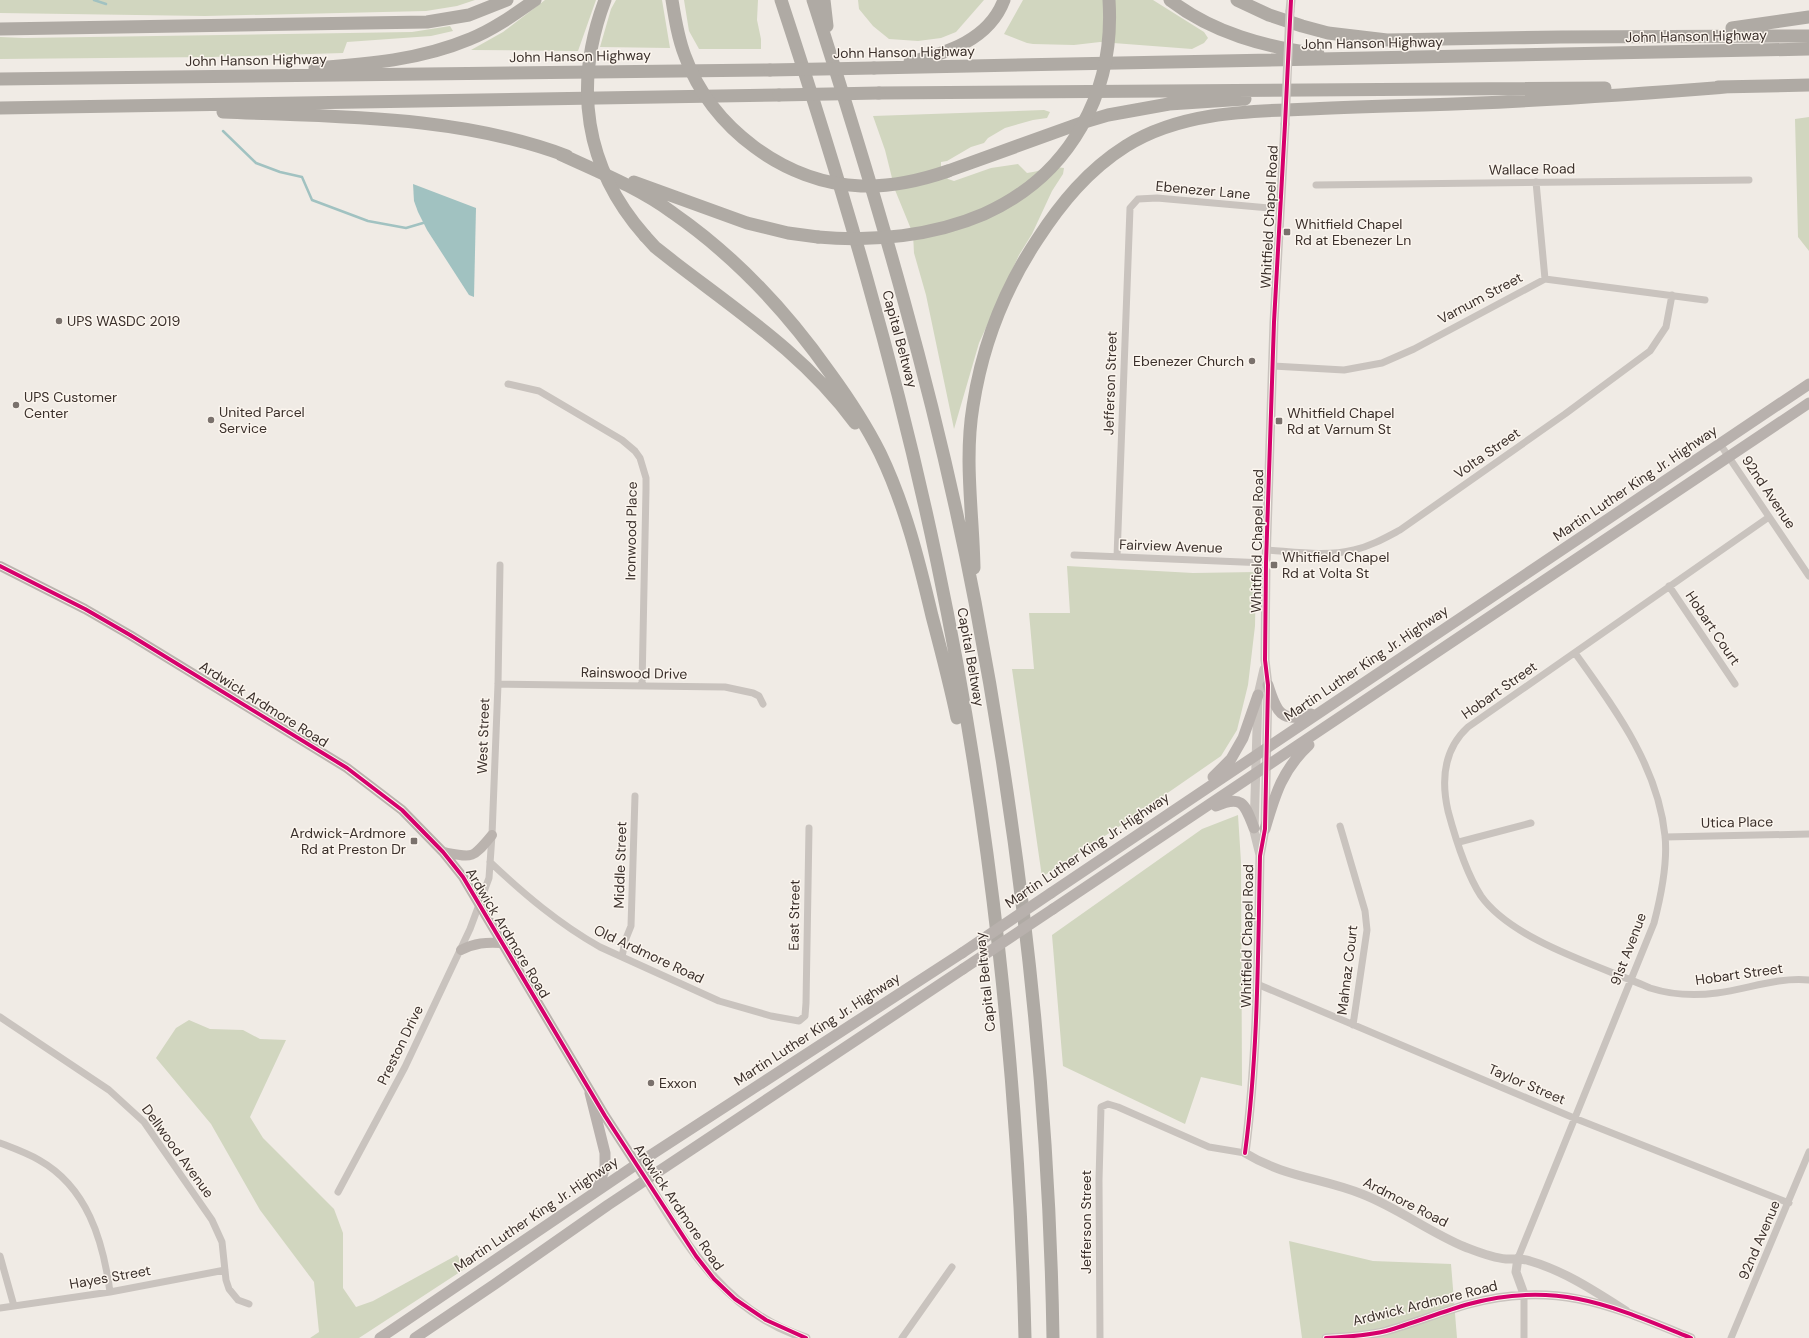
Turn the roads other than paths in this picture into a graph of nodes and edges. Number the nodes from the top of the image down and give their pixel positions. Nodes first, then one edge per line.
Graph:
1 (507, 0) edge
2 (535, 0) edge
3 (605, 0) edge
4 (672, 0) edge
5 (781, 0) edge
6 (813, 0) edge
7 (824, 0) edge
8 (1004, 0) edge
9 (1109, 0) edge
10 (1170, 0) edge
11 (1238, 0) edge
12 (1290, 0) edge
13 (1809, 17) edge
14 (0, 29) edge
15 (1809, 36) edge
16 (1560, 37) junction
17 (1809, 49) edge
18 (1440, 58) junction
19 (833, 63) junction
20 (874, 68) junction
21 (176, 77) junction
22 (0, 80) edge
23 (1809, 85) edge
24 (1727, 87) junction
25 (1386, 90) junction
26 (91, 106) junction
27 (0, 108) edge
28 (560, 154) junction
29 (1749, 180) dead end
30 (1536, 182) junction
31 (1316, 185) dead end
32 (1129, 210) joint
33 (1280, 210) junction
34 (1545, 279) junction
35 (1672, 296) junction
36 (1705, 300) dead end
37 (1273, 366) junction
38 (508, 384) dead end
39 (1809, 384) edge
40 (1809, 403) edge
41 (1720, 444) junction
42 (1729, 456) junction
43 (903, 509) junction
44 (1769, 517) junction
45 (1267, 550) junction
46 (1074, 555) dead end
47 (1117, 557) junction
48 (1266, 563) junction
49 (500, 565) dead end
50 (0, 566) edge
51 (1809, 576) edge
52 (1669, 586) junction
53 (974, 600) junction
54 (1575, 653) junction
55 (1265, 660) junction
56 (498, 684) junction
57 (1735, 684) dead end
58 (1268, 685) junction
59 (642, 686) junction
60 (1258, 696) junction
61 (763, 704) dead end
62 (1320, 712) junction
63 (1337, 720) junction
64 (1267, 748) junction
65 (1257, 755) junction
66 (1267, 767) junction
67 (1256, 774) junction
68 (635, 796) dead end
69 (1186, 802) junction
70 (1193, 816) junction
71 (1531, 823) dead end
72 (1340, 826) dead end
73 (809, 828) dead end
74 (1260, 828) junction
75 (982, 829) junction
76 (1809, 834) edge
77 (492, 835) junction
78 (1665, 837) junction
79 (1459, 842) junction
80 (443, 852) junction
81 (490, 862) junction
82 (479, 906) junction
83 (501, 943) junction
84 (461, 950) junction
85 (622, 957) junction
86 (1631, 980) junction
87 (1809, 980) edge
88 (1257, 984) junction
89 (806, 1003) joint
90 (0, 1017) edge
91 (1353, 1025) junction
92 (590, 1093) junction
93 (1100, 1107) joint
94 (1574, 1118) junction
95 (0, 1143) edge
96 (1809, 1152) edge
97 (1245, 1153) junction
98 (637, 1164) junction
99 (646, 1179) junction
100 (597, 1191) junction
101 (338, 1192) dead end
102 (1789, 1203) junction
103 (0, 1256) edge
104 (1518, 1258) junction
105 (952, 1267) dead end
106 (225, 1270) junction
107 (110, 1292) junction
108 (1524, 1294) junction
109 (249, 1304) dead end
110 (14, 1306) junction
111 (0, 1308) edge
112 (1626, 1312) junction
113 (380, 1338) edge
114 (415, 1338) edge
115 (806, 1338) edge
116 (902, 1338) edge
117 (1025, 1338) edge
118 (1054, 1338) edge
119 (1100, 1338) edge
120 (1326, 1338) edge
121 (1524, 1338) edge
122 (1691, 1338) edge
123 (1731, 1338) edge

1 - 14 highway
2 - 21 highway
3 - 43 highway, bridge
4 - 25 highway, bridge
5 - 75 highway, Capital Beltway
6 - 19 highway, Capital Beltway
7 - 19 highway
8 - 20 highway
9 - 28 highway, bridge
10 - 18 highway
11 - 16 highway
12 - 33 street, Whitfield Chapel Road, bridge
13 - 16 highway
15 - 16 highway
17 - 18 highway, John Hanson Highway
18 - 20 highway, John Hanson Highway
19 - 53 highway, Capital Beltway
20 - 21 highway, John Hanson Highway, bridge
21 - 22 highway, John Hanson Highway
23 - 24 highway
24 - 25 highway
24 - 53 highway
25 - 26 highway, bridge
26 - 27 highway
26 - 28 highway
28 - 43 highway
29 - 30 street, Wallace Road
30 - 31 street, Wallace Road
30 - 34 street
32 - 33 street, Ebenezer Lane
32 - 47 street, Jefferson Street
33 - 37 street, Whitfield Chapel Road
34 - 35 street, Varnum Street
34 - 37 street, Varnum Street
35 - 36 street, Varnum Street
35 - 45 street, Volta Street
37 - 45 street, Whitfield Chapel Road
38 - 59 street, Ironwood Place
39 - 41 main road, Martin Luther King Jr. Highway
40 - 42 main road
41 - 42 street, 92nd Avenue
41 - 62 main road, Martin Luther King Jr. Highway
42 - 44 street, 92nd Avenue
42 - 63 main road
43 - 75 highway
44 - 51 street, 92nd Avenue
44 - 52 street, Hobart Street
45 - 48 street, Whitfield Chapel Road
46 - 47 street, Fairview Avenue
47 - 48 street, Fairview Avenue
48 - 55 street, Whitfield Chapel Road
49 - 56 street, West Street
50 - 80 main road, Ardwick Ardmore Road
52 - 54 street, Hobart Street
52 - 57 street, Hobart Court
53 - 118 highway, Capital Beltway
54 - 78 street, 91st Avenue
54 - 79 street, Hobart Street
55 - 58 street, Whitfield Chapel Road
55 - 60 street, Whitfield Chapel Road
56 - 59 street, Rainswood Drive
56 - 77 street, West Street
58 - 62 main road
58 - 64 street, Whitfield Chapel Road
59 - 61 street, Rainswood Drive
60 - 65 street, Whitfield Chapel Road
60 - 69 main road
62 - 64 main road, Martin Luther King Jr. Highway
63 - 66 main road
63 - 74 main road
64 - 65 main road, Martin Luther King Jr. Highway
64 - 66 street, Whitfield Chapel Road
65 - 67 street, Whitfield Chapel Road
65 - 69 main road, Martin Luther King Jr. Highway
66 - 67 main road
66 - 74 street, Whitfield Chapel Road
67 - 70 main road
67 - 74 street, Whitfield Chapel Road
68 - 85 street, Middle Street
69 - 98 main road, Martin Luther King Jr. Highway, bridge
70 - 74 main road
70 - 99 main road, bridge
71 - 79 street
72 - 91 street, Mahnaz Court
73 - 89 street, East Street
74 - 88 street, Whitfield Chapel Road
75 - 117 highway, Capital Beltway
76 - 78 street, Utica Place
77 - 80 main road
77 - 81 street, West Street
78 - 86 street, 91st Avenue
79 - 86 street, Hobart Street
80 - 82 main road, Ardwick Ardmore Road
81 - 82 street, West Street
81 - 85 street, Old Ardmore Road
82 - 83 main road, Ardwick Ardmore Road
82 - 84 street, Preston Drive
83 - 84 main road
83 - 92 main road, Ardwick Ardmore Road
84 - 101 street, Preston Drive
85 - 89 street, Old Ardmore Road
86 - 87 street, Hobart Street
86 - 94 street, 91st Avenue
88 - 91 street, Taylor Street
88 - 97 street, Whitfield Chapel Road
90 - 106 street, Dellwood Avenue
91 - 94 street, Taylor Street
92 - 98 main road, Ardwick Ardmore Road
92 - 100 main road
93 - 97 street, Ardmore Road
93 - 119 street, Jefferson Street
94 - 102 street, Taylor Street
94 - 104 street, 91st Avenue
95 - 107 street
96 - 102 street, 92nd Avenue
97 - 104 street, Ardmore Road
98 - 99 main road, Ardwick Ardmore Road
98 - 100 main road, Martin Luther King Jr. Highway
99 - 114 main road
99 - 115 street, Ardwick Ardmore Road
100 - 113 main road, Martin Luther King Jr. Highway
102 - 123 street, 92nd Avenue
103 - 110 street
104 - 108 street
104 - 112 street, Ardmore Road
105 - 116 street
106 - 107 street, Hayes Street
106 - 109 street, Dellwood Avenue
107 - 110 street, Hayes Street
108 - 112 street, Ardwick Ardmore Road
108 - 120 street, Ardwick Ardmore Road
108 - 121 street
110 - 111 street, Hayes Street
112 - 122 street, Ardwick Ardmore Road

